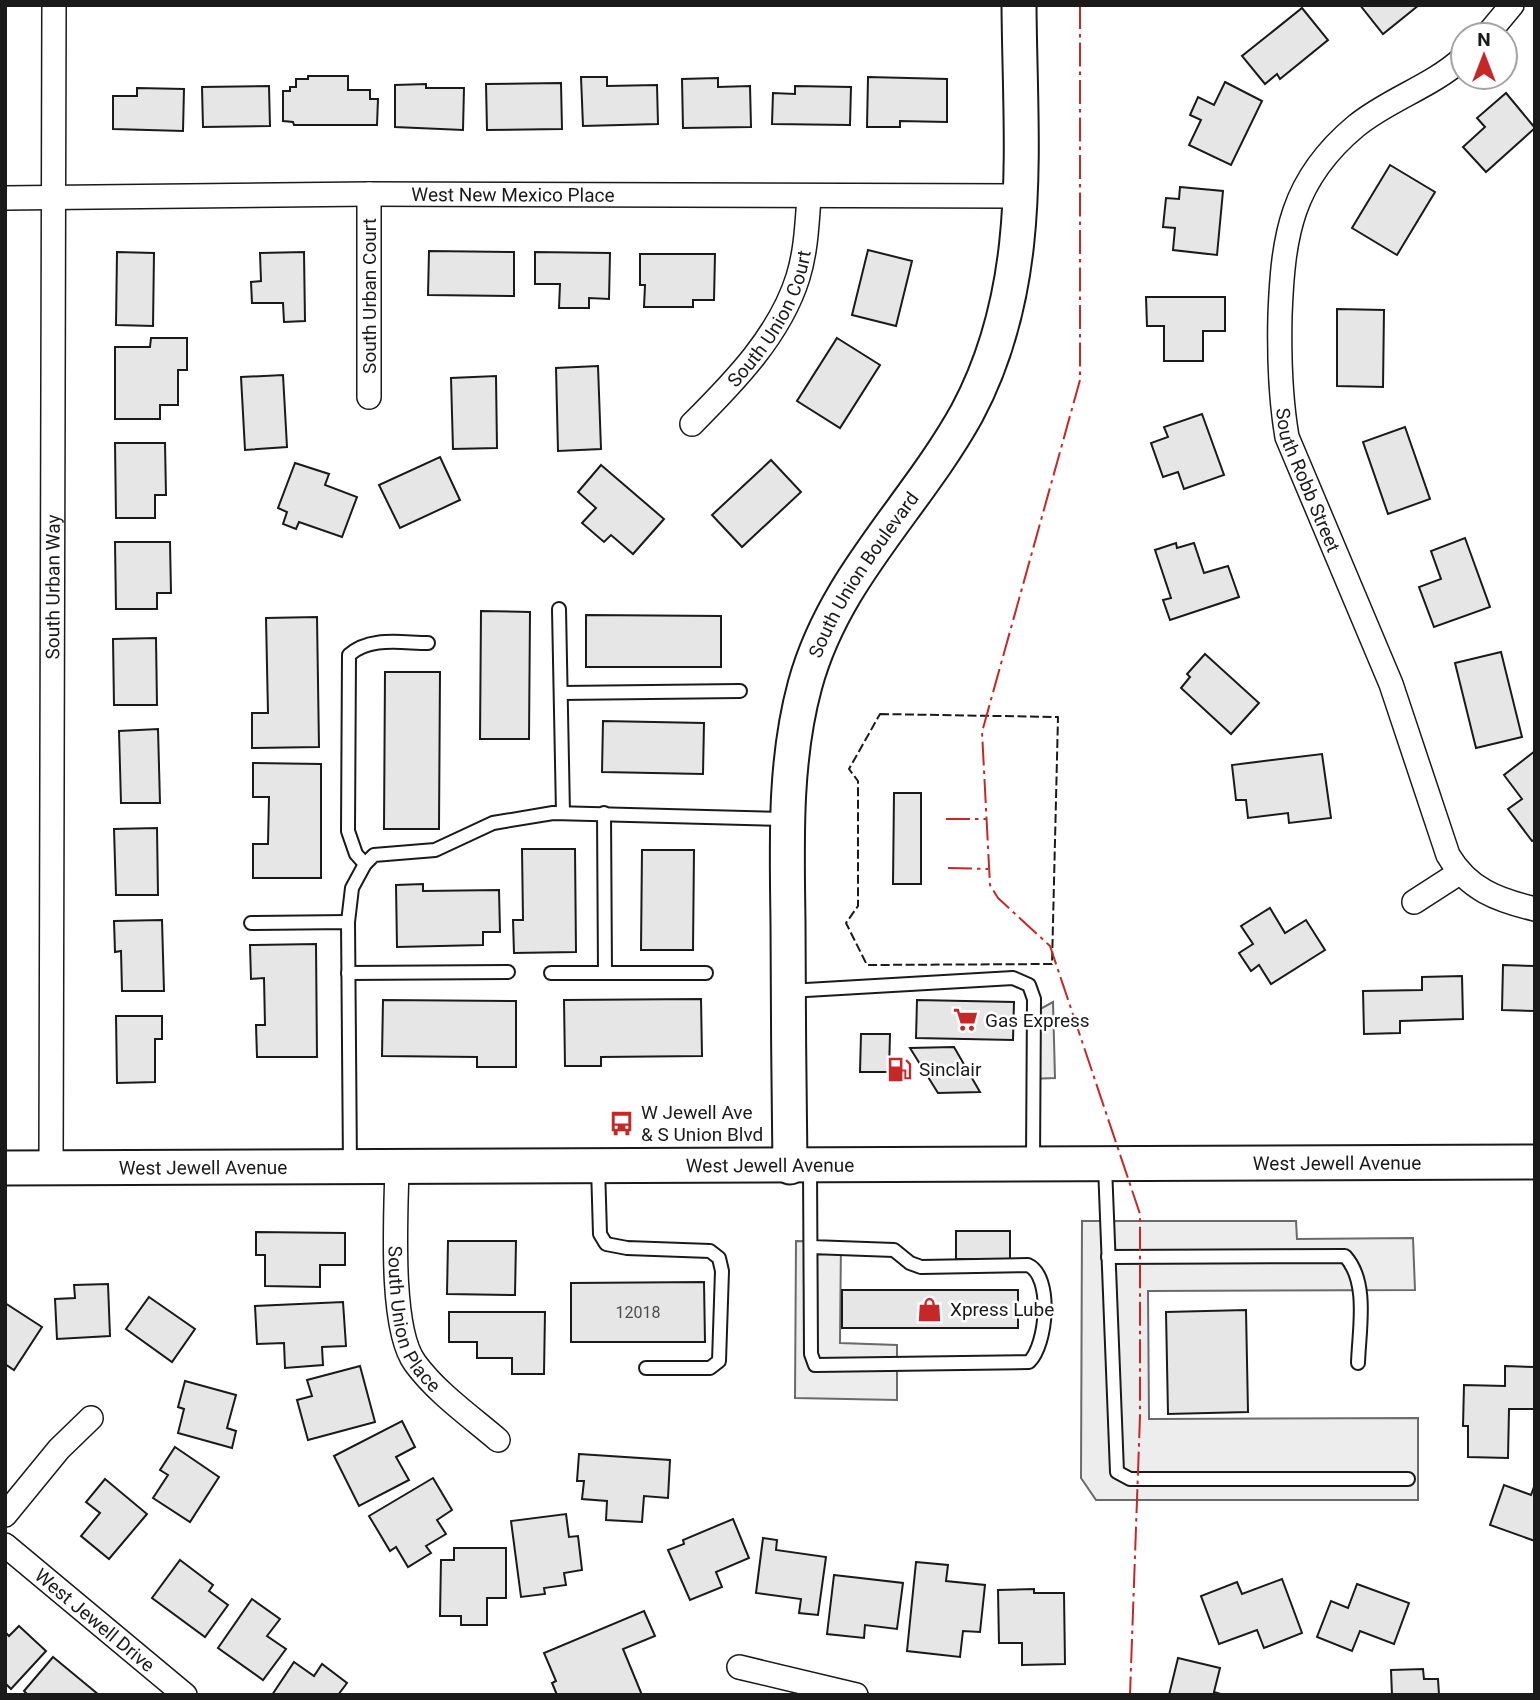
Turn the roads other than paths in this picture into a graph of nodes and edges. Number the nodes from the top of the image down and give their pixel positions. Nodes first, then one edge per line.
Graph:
1 (54, 5) edge
2 (1019, 5) edge
3 (1512, 5) edge
4 (1499, 21) edge
5 (1449, 68) edge
6 (369, 194) junction
7 (1019, 196) junction
8 (809, 197) junction
9 (5, 198) edge
10 (56, 198) junction
11 (369, 397) dead end
12 (692, 424) dead end
13 (559, 609) dead end
14 (428, 643) dead end
15 (740, 691) dead end
16 (561, 693) junction
17 (563, 813) junction
18 (604, 813) junction
19 (788, 819) junction
20 (365, 864) junction
21 (1459, 873) junction
22 (1414, 902) dead end
23 (1535, 909) edge
24 (348, 922) junction
25 (251, 923) dead end
26 (508, 972) dead end
27 (348, 973) junction
28 (551, 973) dead end
29 (605, 973) junction
30 (706, 973) dead end
31 (788, 991) junction
32 (1535, 1162) edge
33 (1105, 1165) junction
34 (1033, 1166) junction
35 (350, 1167) junction
36 (397, 1167) junction
37 (598, 1167) junction
38 (800, 1167) junction
39 (5, 1168) edge
40 (51, 1168) junction
41 (811, 1247) junction
42 (1108, 1257) junction
43 (1358, 1363) dead end
44 (646, 1368) dead end
45 (91, 1418) dead end
46 (498, 1440) dead end
47 (1408, 1479) dead end
48 (5, 1515) edge
49 (5, 1545) edge
50 (738, 1667) dead end
51 (184, 1695) edge
52 (856, 1695) edge

1 - 10 street, South Urban Way
2 - 7 main road, South Union Boulevard
3 - 4 street
5 - 21 street, South Robb Street
6 - 8 street, West New Mexico Place
6 - 10 street, West New Mexico Place
6 - 11 street, South Urban Court
7 - 8 street, West New Mexico Place
7 - 19 main road, South Union Boulevard
8 - 12 street, South Union Court
9 - 10 street, West New Mexico Place
10 - 40 street, South Urban Way
13 - 16 lane
14 - 20 lane
15 - 16 lane
16 - 17 lane
17 - 18 lane
17 - 20 lane
18 - 19 lane
18 - 29 lane
19 - 31 main road, South Union Boulevard
20 - 24 lane
21 - 22 street
21 - 23 street, South Robb Street
24 - 25 lane
24 - 27 lane
26 - 27 lane
27 - 35 lane
28 - 29 lane
29 - 30 lane
31 - 34 lane
31 - 38 main road, South Union Boulevard
32 - 33 main road, West Jewell Avenue
33 - 34 main road, West Jewell Avenue
33 - 42 lane
34 - 38 main road, West Jewell Avenue
35 - 36 main road, West Jewell Avenue
35 - 40 main road, West Jewell Avenue
36 - 37 main road, West Jewell Avenue
36 - 46 street, South Union Place
37 - 38 main road, West Jewell Avenue
37 - 44 lane
38 - 41 lane
39 - 40 main road, West Jewell Avenue
41 - 41 lane
42 - 43 lane
42 - 47 lane
45 - 48 street
49 - 51 street, West Jewell Drive
50 - 52 street

